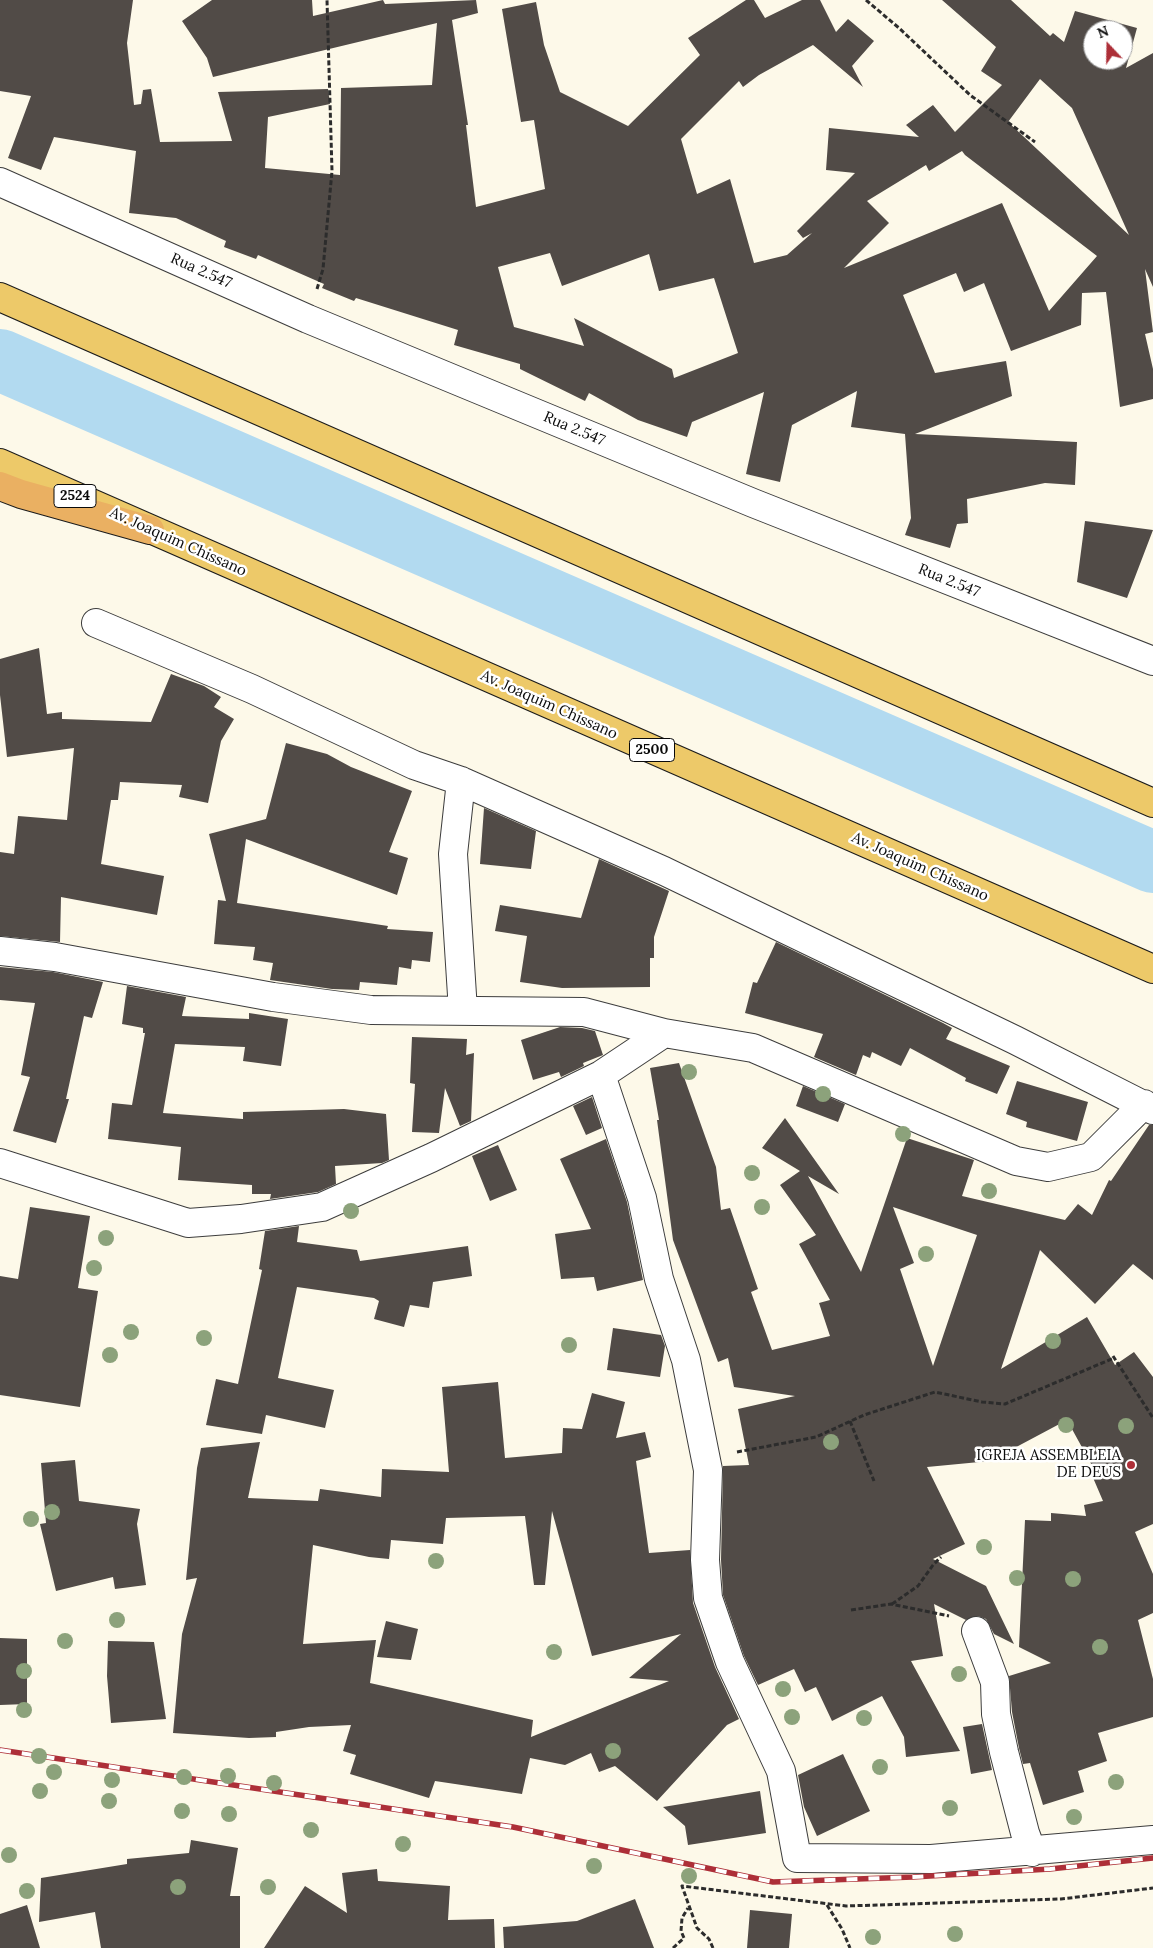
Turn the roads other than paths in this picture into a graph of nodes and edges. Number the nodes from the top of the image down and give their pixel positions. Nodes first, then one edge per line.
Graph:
1 (0, 182) edge
2 (0, 297) edge
3 (0, 463) edge
4 (0, 486) edge
5 (150, 530) junction
6 (96, 623) dead end
7 (1153, 661) edge
8 (461, 781) junction
9 (1153, 803) edge
10 (0, 951) edge
11 (1153, 969) edge
12 (463, 1011) junction
13 (664, 1033) junction
14 (601, 1075) junction
15 (1148, 1107) edge
16 (0, 1163) edge
17 (976, 1630) road end
18 (1153, 1840) edge
19 (1032, 1852) junction

1 - 7 street, Rua 2.547
2 - 9 main road
3 - 5 main road, Av. Joaquim Chissano / 2524
4 - 5 highway
5 - 11 main road, Av. Joaquim Chissano / 2500
6 - 8 street
8 - 12 street
8 - 15 street
10 - 12 street
12 - 13 street
13 - 14 street
13 - 15 street
14 - 16 street
14 - 19 street
17 - 19 street
18 - 19 street

